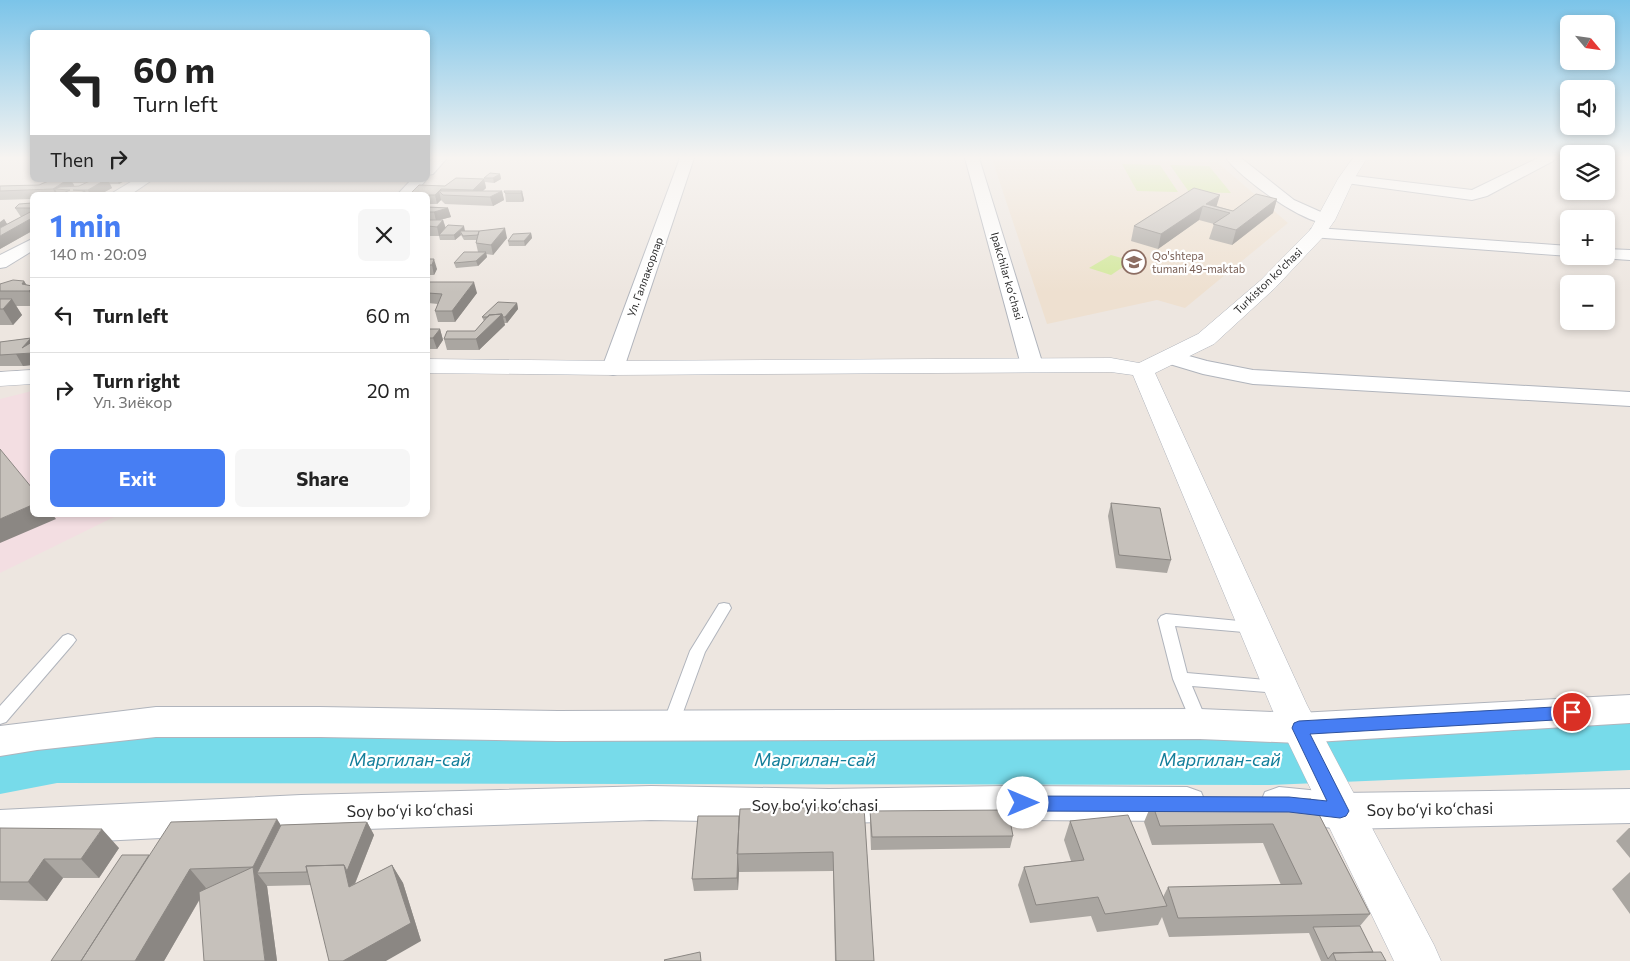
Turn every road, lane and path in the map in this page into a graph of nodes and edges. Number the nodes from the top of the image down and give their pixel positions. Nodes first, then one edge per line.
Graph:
1 (671, 203) edge
2 (985, 203) edge
3 (1288, 203) edge
4 (1333, 203) edge
5 (1321, 226) junction
6 (30, 245) edge
7 (1560, 250) edge
8 (1615, 254) edge
9 (1630, 255) edge
10 (0, 263) edge
11 (1171, 357) junction
12 (1032, 365) junction
13 (430, 366) edge
14 (613, 368) junction
15 (1142, 370) junction
16 (30, 377) edge
17 (0, 379) edge
18 (1630, 399) edge
19 (724, 608) dead end
20 (1254, 627) junction
21 (68, 640) dead end
22 (1181, 679) junction
23 (1290, 708) junction
24 (1630, 709) edge
25 (0, 717) edge
26 (1200, 724) junction
27 (670, 726) junction
28 (0, 741) edge
29 (1630, 806) edge
30 (1340, 811) junction
31 (0, 828) edge
32 (1418, 961) edge

1 - 14 street, Ул. Галлакорлар
2 - 12 street, Ipakchilar koʻchasi
3 - 5 street
4 - 5 street, Turkiston ko'chasi
5 - 7 street
5 - 11 street, Turkiston ko'chasi
6 - 10 street
8 - 9 street
11 - 15 street, Turkiston ko'chasi
11 - 18 street
12 - 14 street
12 - 15 street
13 - 14 street
15 - 20 street
16 - 17 street
19 - 27 lane
20 - 22 lane
20 - 23 street
21 - 25 lane
22 - 23 lane
22 - 26 lane
23 - 24 street
23 - 26 street
23 - 30 street
26 - 27 street
27 - 28 street
29 - 30 street, Soy boʻyi koʻchasi
30 - 31 street, Soy boʻyi koʻchasi
30 - 32 street

